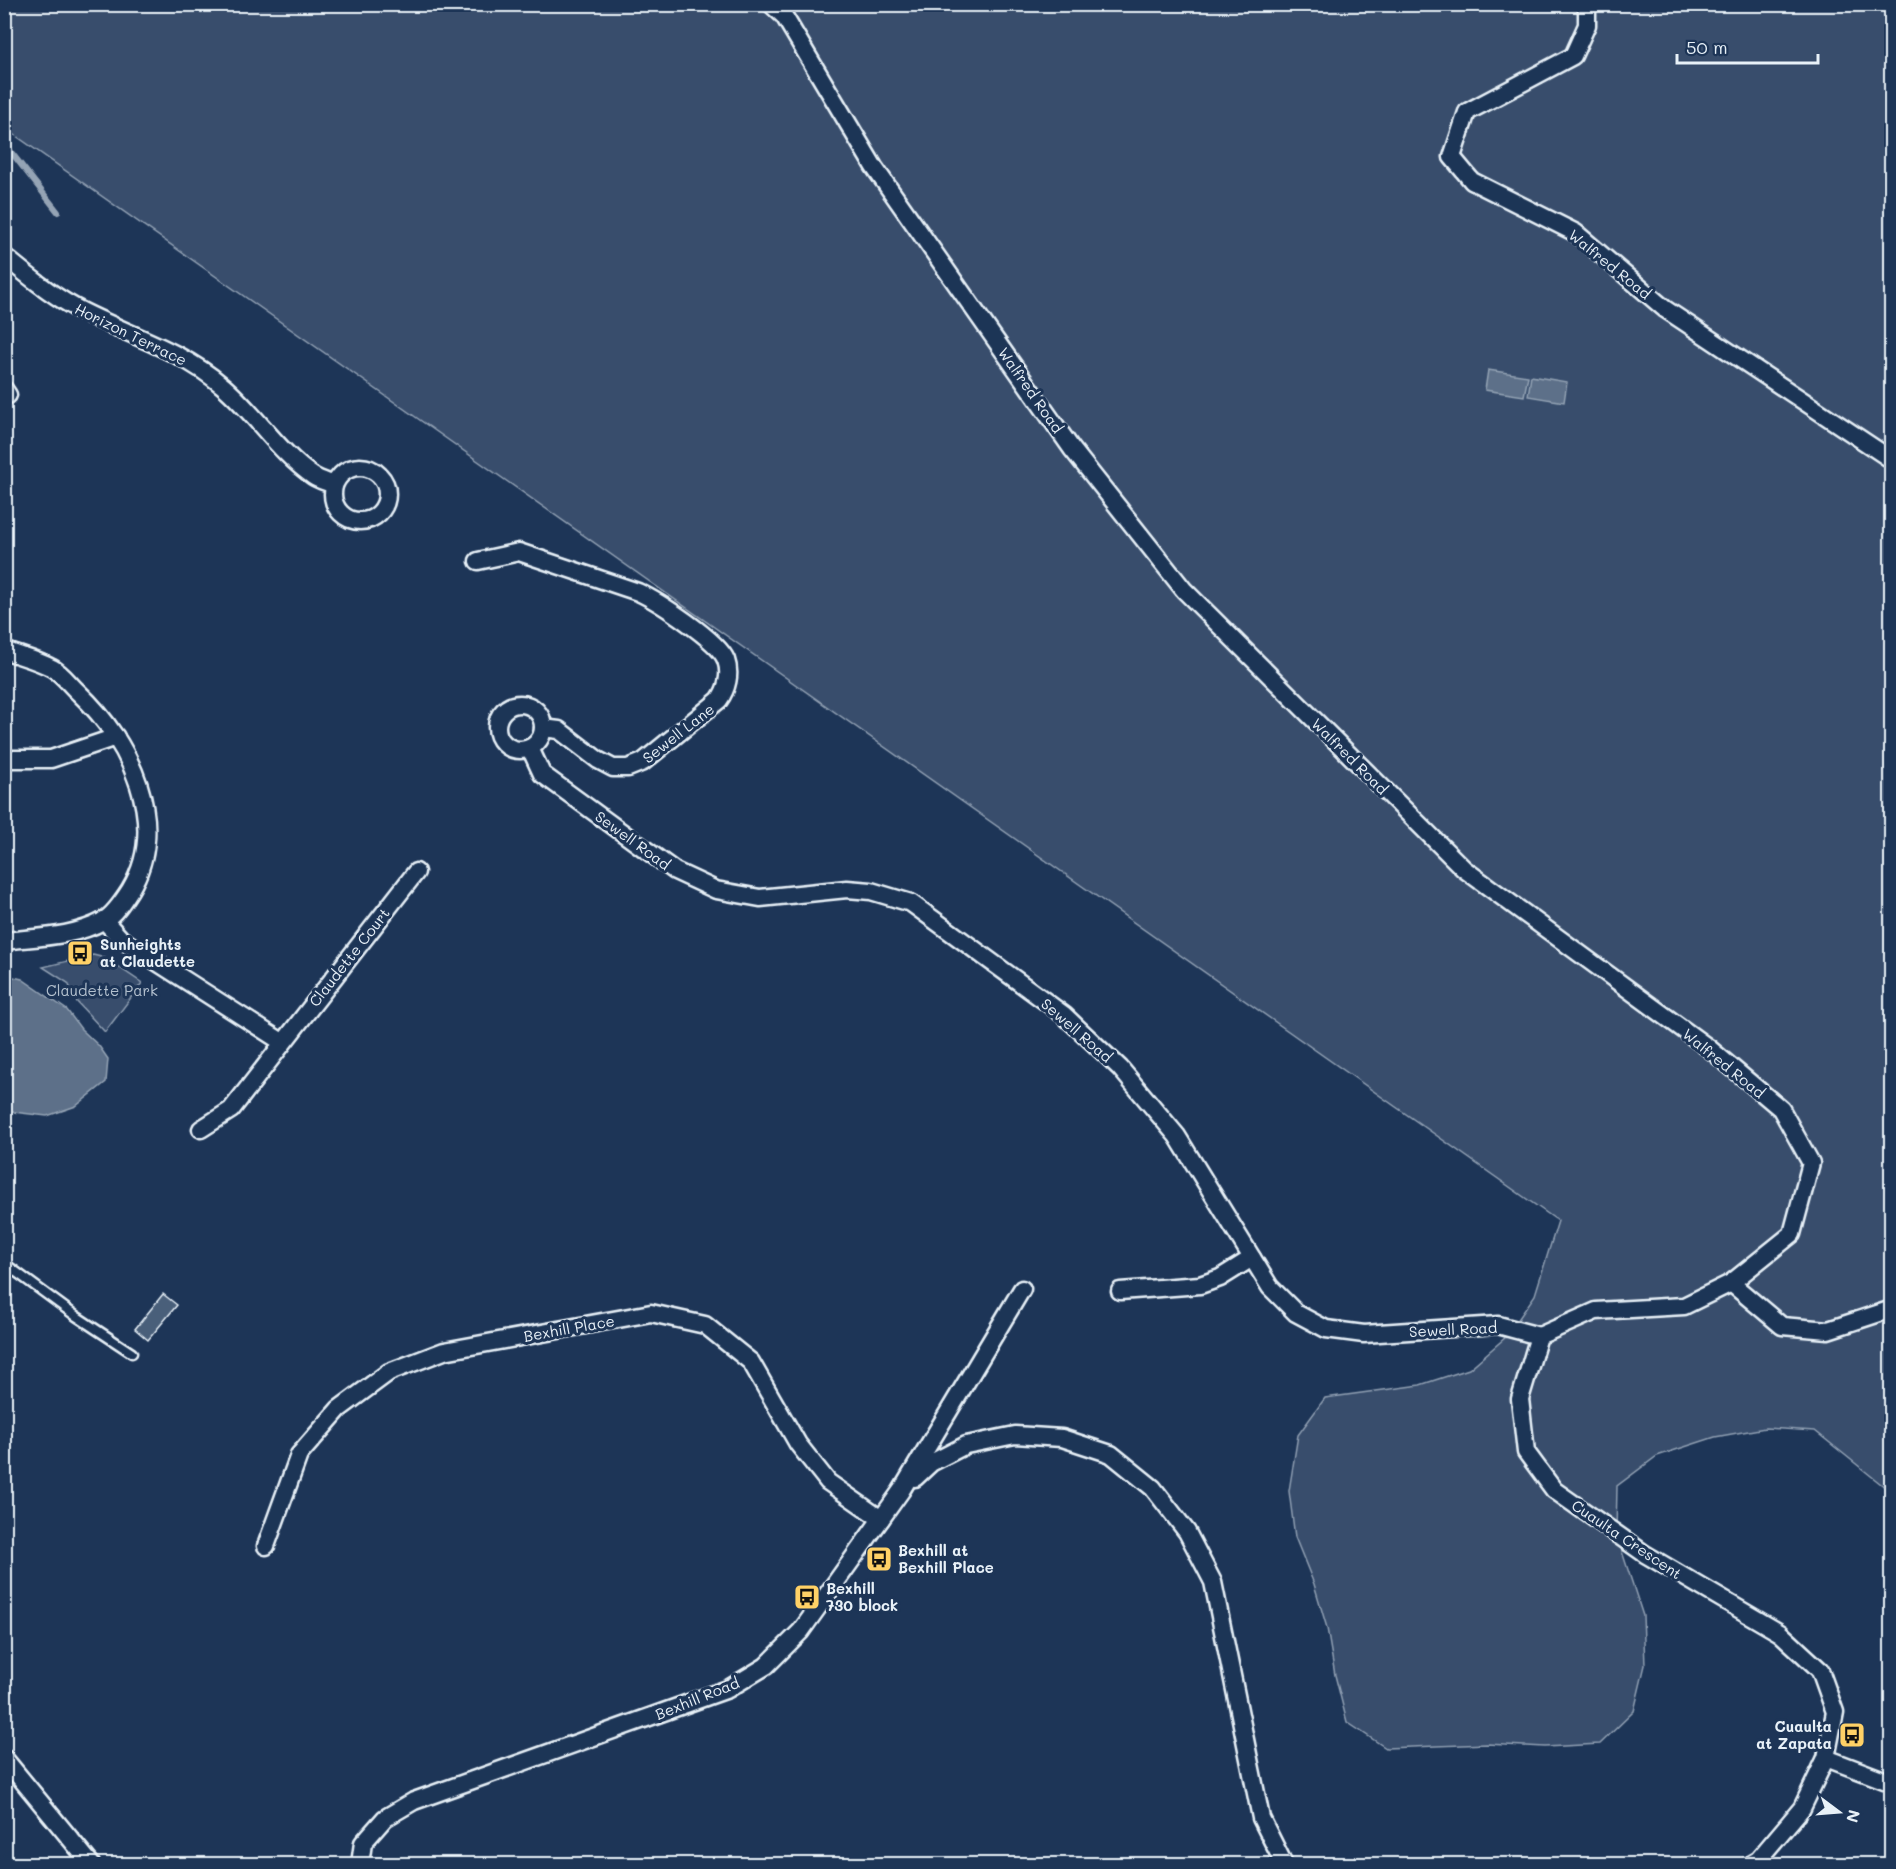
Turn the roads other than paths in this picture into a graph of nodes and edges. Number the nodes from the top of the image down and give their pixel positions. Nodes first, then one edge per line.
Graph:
1 (771, 4) edge
2 (1587, 4) edge
3 (4, 256) edge
4 (1892, 460) edge
5 (334, 485) dead end
6 (478, 561) dead end
7 (4, 650) edge
8 (543, 728) junction
9 (116, 737) junction
10 (530, 748) junction
11 (4, 759) edge
12 (416, 872) dead end
13 (104, 920) junction
14 (4, 941) edge
15 (282, 1042) junction
16 (201, 1129) dead end
17 (1252, 1258) junction
18 (4, 1263) edge
19 (1731, 1283) junction
20 (1022, 1289) dead end
21 (1120, 1291) dead end
22 (1892, 1309) edge
23 (1539, 1336) junction
24 (132, 1353) dead end
25 (902, 1491) junction
26 (881, 1519) junction
27 (266, 1546) dead end
28 (4, 1758) edge
29 (1826, 1758) junction
30 (1892, 1783) edge
31 (91, 1864) edge
32 (360, 1864) edge
33 (1284, 1864) edge
34 (1751, 1864) edge

1 - 19 street, Walfred Road
2 - 4 street, Walfred Road
3 - 5 street, Horizon Terrace
6 - 8 street, Sewell Lane
7 - 9 street
8 - 10 street
8 - 10 street
9 - 11 street
9 - 13 street
10 - 17 street, Sewell Road
12 - 15 street, Claudette Court
13 - 14 street
13 - 15 street
15 - 16 street, Claudette Court
17 - 21 street
17 - 23 street, Sewell Road
18 - 24 lane
19 - 22 street
19 - 23 street
20 - 25 street, Bexhill Road
23 - 29 street, Cuaulta Crescent
25 - 26 street, Bexhill Road
25 - 33 street
26 - 27 street, Bexhill Place
26 - 32 street, Bexhill Road
28 - 31 street
29 - 30 street
29 - 34 street, Cuaulta Crescent

